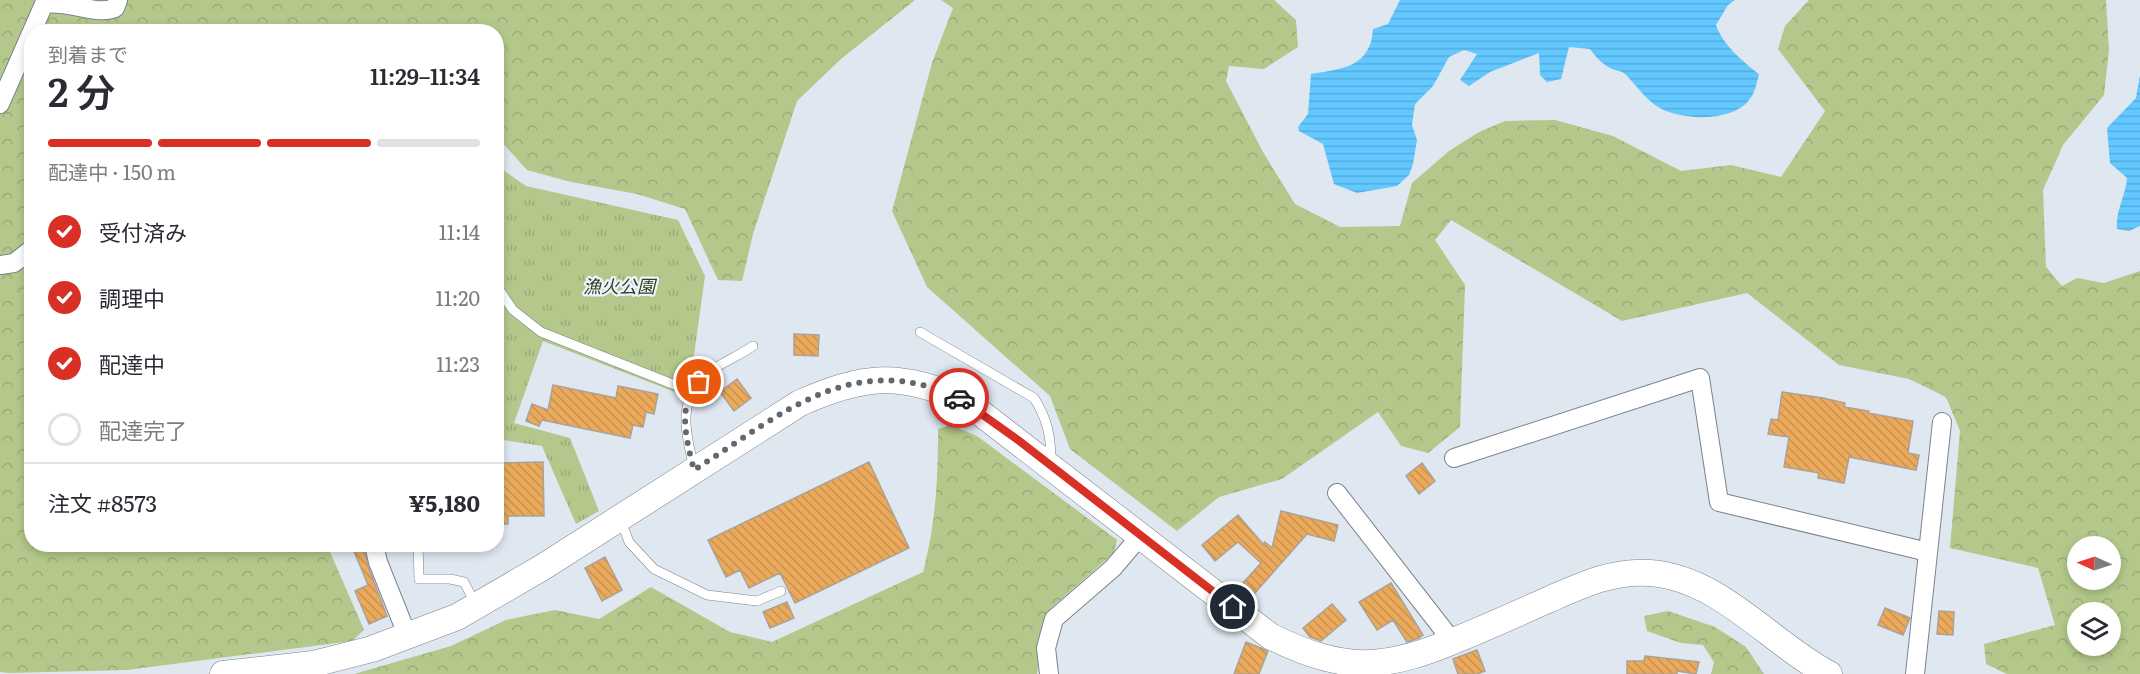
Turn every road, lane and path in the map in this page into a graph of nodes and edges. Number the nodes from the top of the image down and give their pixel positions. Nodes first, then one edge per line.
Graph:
1 (118, 0) edge
2 (35, 24) edge
3 (24, 49) edge
4 (0, 104) edge
5 (24, 255) edge
6 (0, 264) edge
7 (504, 297) edge
8 (920, 332) dead end
9 (753, 346) dead end
10 (690, 391) junction
11 (1942, 422) dead end
12 (1454, 458) dead end
13 (1051, 465) junction
14 (694, 470) junction
15 (1337, 493) dead end
16 (620, 519) junction
17 (1141, 535) junction
18 (376, 552) edge
19 (418, 552) edge
20 (1928, 552) junction
21 (781, 591) dead end
22 (477, 607) junction
23 (408, 637) junction
24 (1452, 642) junction
25 (1334, 669) edge
26 (223, 674) edge
27 (1049, 674) edge
28 (1829, 674) edge
29 (1915, 674) edge

1 - 2 street
3 - 4 street
5 - 6 street
7 - 10 lane
8 - 13 lane
9 - 10 lane
10 - 14 lane
11 - 20 street
12 - 20 street
13 - 14 street
13 - 17 street
14 - 16 street
15 - 24 street
16 - 21 lane
16 - 22 street
17 - 25 street
17 - 27 street
18 - 23 street
19 - 22 lane
20 - 29 street
22 - 23 street
23 - 26 street
24 - 25 street
24 - 28 street

